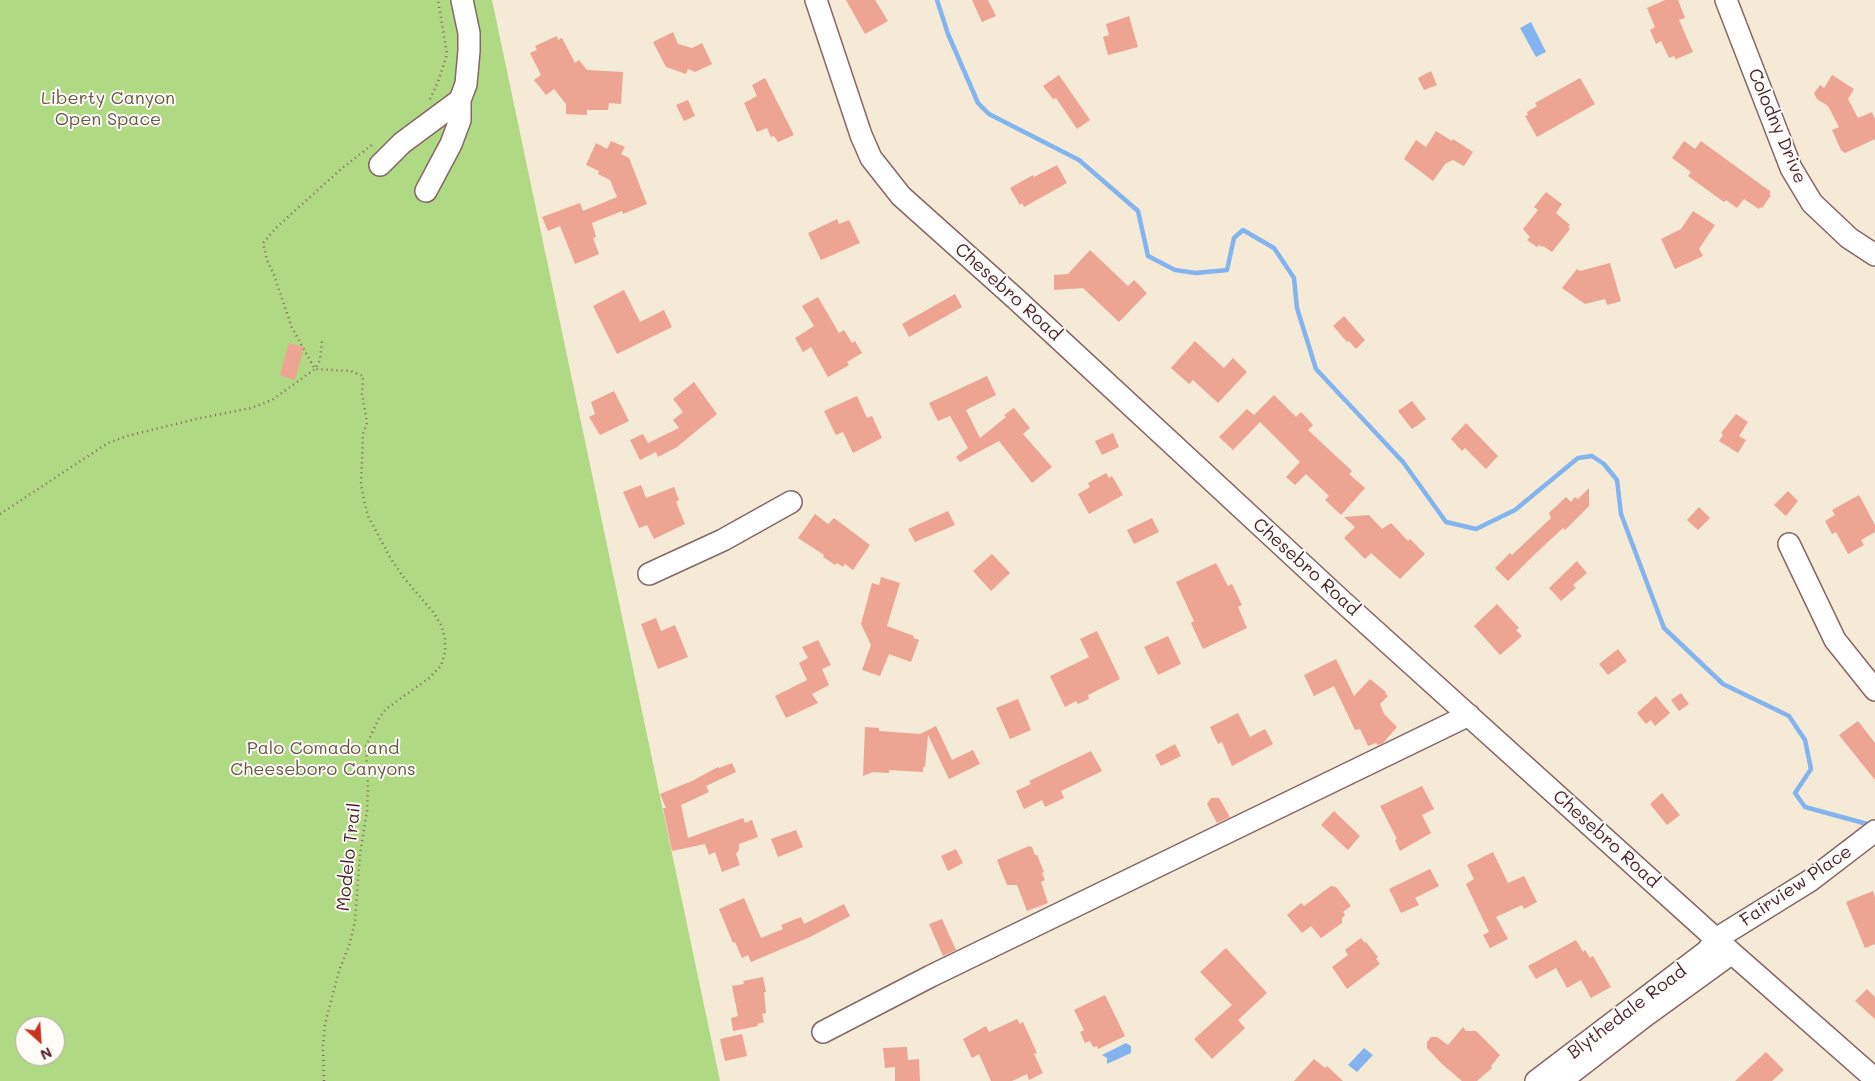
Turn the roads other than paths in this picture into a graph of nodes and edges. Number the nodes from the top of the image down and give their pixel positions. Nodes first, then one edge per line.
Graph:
1 (462, 0) edge
2 (816, 0) edge
3 (1726, 0) edge
4 (460, 100) junction
5 (380, 165) dead end
6 (426, 191) dead end
7 (1875, 255) edge
8 (791, 502) dead end
9 (1789, 544) dead end
10 (649, 574) dead end
11 (1875, 690) edge
12 (1470, 715) junction
13 (1875, 831) edge
14 (1724, 946) junction
15 (823, 1032) dead end
16 (1875, 1079) edge
17 (1536, 1081) edge
18 (1561, 1081) edge

1 - 4 street
2 - 12 street, Chesebro Road
3 - 7 street, Colodny Drive
4 - 5 street
4 - 6 street
8 - 10 street
9 - 11 street
12 - 14 street, Chesebro Road
12 - 15 street
13 - 14 street, Fairview Place
14 - 16 street, Chesebro Road
14 - 17 street, Blythedale Road
14 - 18 street

